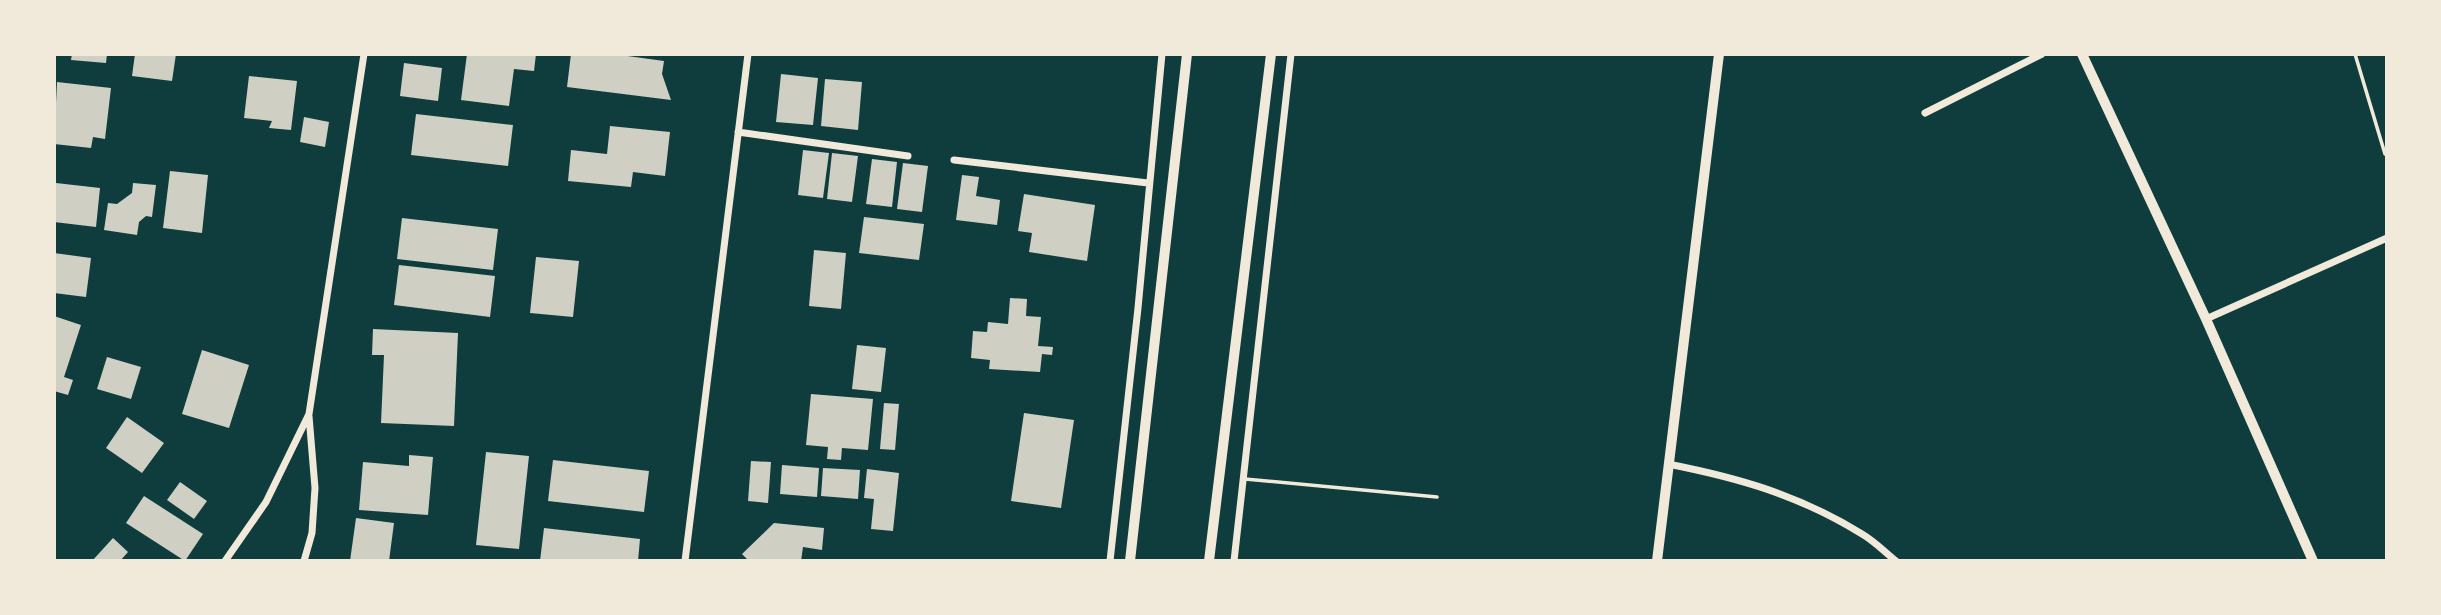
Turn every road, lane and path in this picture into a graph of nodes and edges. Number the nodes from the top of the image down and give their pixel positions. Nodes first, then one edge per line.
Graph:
1 (364, 54) edge
2 (748, 54) edge
3 (1162, 54) edge
4 (1187, 54) edge
5 (1271, 54) edge
6 (1291, 54) edge
7 (1719, 54) edge
8 (2042, 54) edge
9 (2082, 54) edge
10 (2355, 54) edge
11 (1925, 113) dead end
12 (738, 132) junction
13 (2385, 154) dead end
14 (908, 156) dead end
15 (954, 160) dead end
16 (1149, 183) junction
17 (2387, 238) edge
18 (2206, 319) junction
19 (309, 414) junction
20 (1668, 464) junction
21 (1243, 479) junction
22 (1437, 497) dead end
23 (225, 561) edge
24 (304, 561) edge
25 (685, 561) edge
26 (1110, 561) edge
27 (1130, 561) edge
28 (1209, 561) edge
29 (1234, 561) edge
30 (1657, 561) edge
31 (1896, 561) edge
32 (2313, 561) edge

1 - 19 street
2 - 12 street
3 - 16 street
4 - 27 main road
5 - 28 main road
6 - 21 street
7 - 20 street
8 - 11 street
9 - 18 street
10 - 13 lane
12 - 14 street
12 - 25 street
15 - 16 street
16 - 26 street
17 - 18 street
18 - 32 street
19 - 23 street
19 - 24 street
20 - 30 street
20 - 31 street
21 - 22 lane
21 - 29 street

